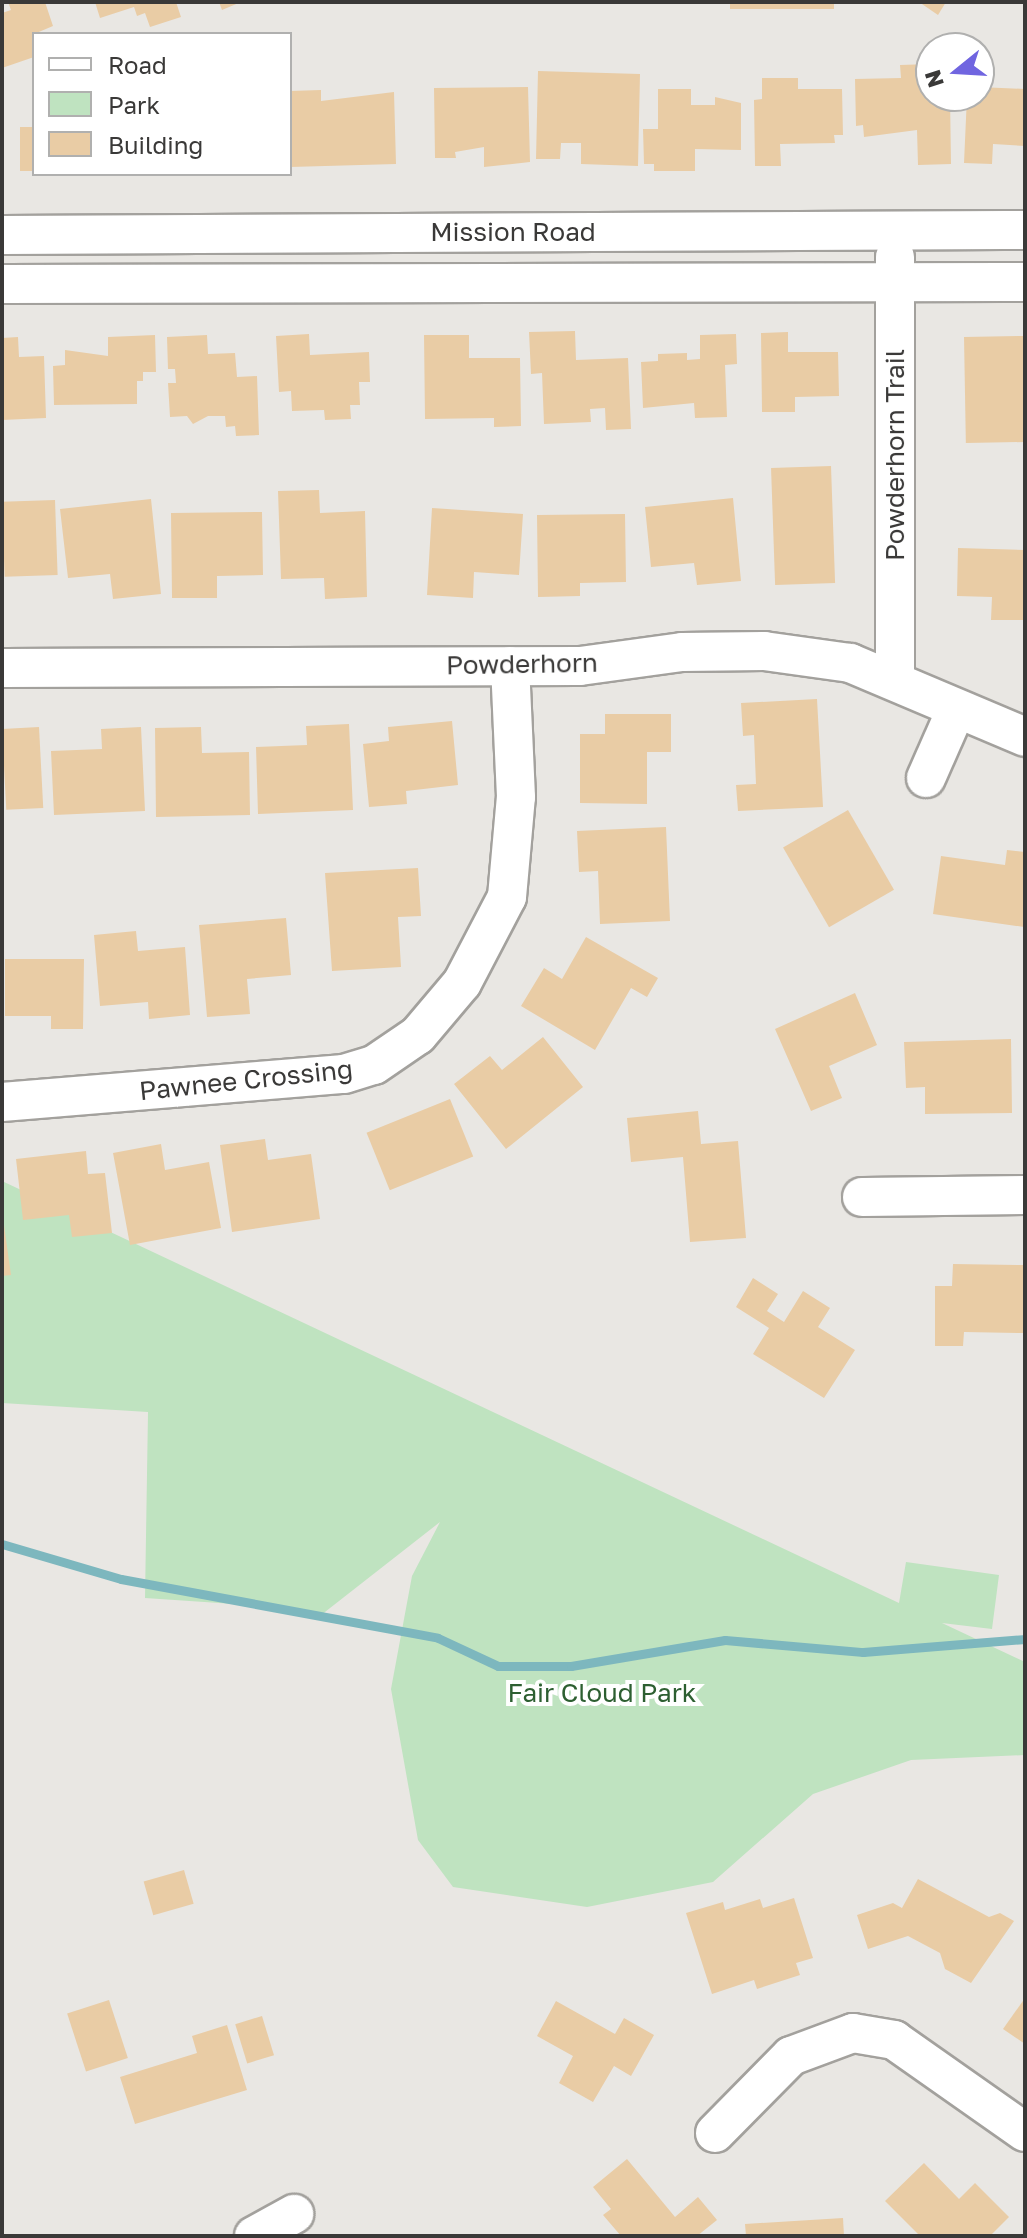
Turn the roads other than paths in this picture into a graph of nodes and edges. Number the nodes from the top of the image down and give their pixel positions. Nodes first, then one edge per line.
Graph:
1 (896, 230) junction
2 (1025, 230) edge
3 (409, 232) junction
4 (2, 235) edge
5 (409, 282) junction
6 (1025, 282) edge
7 (895, 283) junction
8 (2, 284) edge
9 (510, 666) junction
10 (2, 668) edge
11 (895, 680) junction
12 (956, 710) junction
13 (1025, 737) edge
14 (926, 778) dead end
15 (2, 1102) edge
16 (1025, 1195) edge
17 (862, 1197) dead end
18 (1025, 2132) edge
19 (715, 2133) dead end
20 (294, 2214) dead end
21 (254, 2236) edge

1 - 2 street, Mission Road
1 - 3 street, Mission Road
1 - 7 street, Powderhorn Trail
3 - 4 street, Mission Road
3 - 5 street
5 - 7 street, Mission Road
5 - 8 street, Mission Road
6 - 7 street, Mission Road
7 - 11 street, Powderhorn Trail
9 - 10 street, Powderhorn
9 - 11 street, Powderhorn
9 - 15 street, Pawnee Crossing
11 - 12 street, Powderhorn
12 - 13 street, Powderhorn
12 - 14 street
16 - 17 street
18 - 19 street
20 - 21 street

